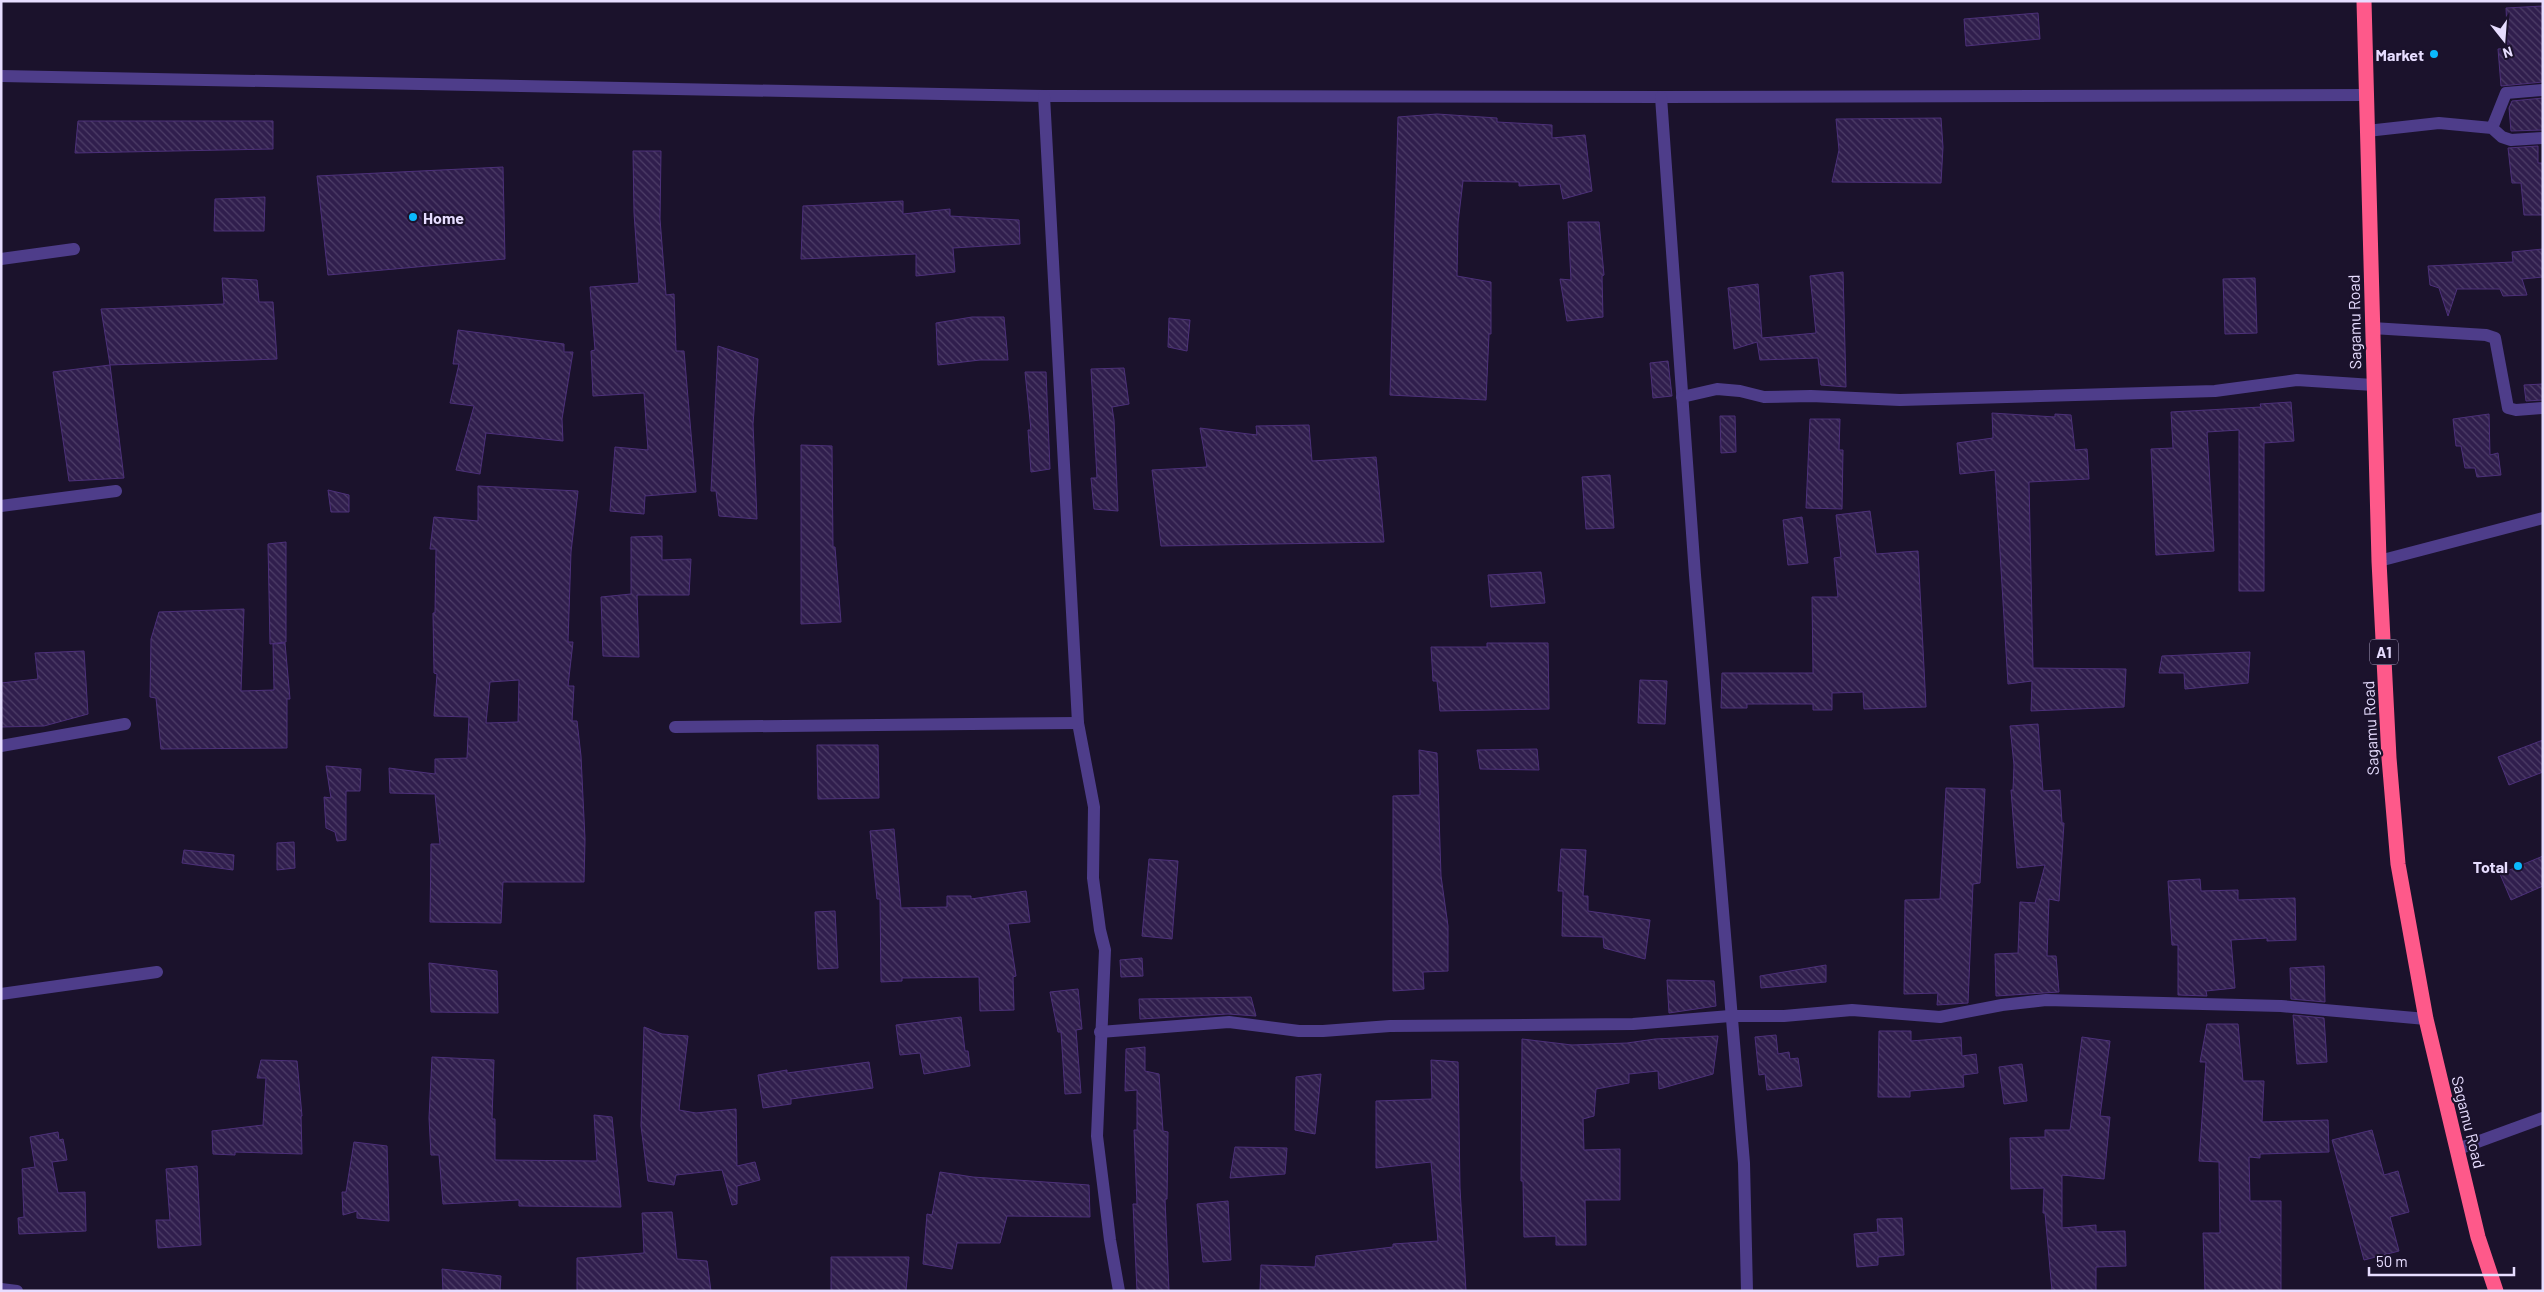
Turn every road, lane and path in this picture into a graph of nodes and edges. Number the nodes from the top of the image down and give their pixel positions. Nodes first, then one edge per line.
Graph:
1 (2364, 1) edge
2 (1, 76) edge
3 (2543, 90) edge
4 (2366, 95) junction
5 (1044, 96) junction
6 (1661, 97) junction
7 (2492, 128) junction
8 (2367, 131) junction
9 (2543, 138) edge
10 (74, 249) dead end
11 (1, 259) edge
12 (2372, 328) junction
13 (2373, 385) junction
14 (1682, 397) junction
15 (2543, 408) edge
16 (116, 491) dead end
17 (1, 506) edge
18 (2543, 518) edge
19 (2379, 561) junction
20 (1078, 723) junction
21 (125, 724) dead end
22 (675, 727) dead end
23 (1, 746) edge
24 (157, 972) dead end
25 (1, 994) edge
26 (1730, 1016) junction
27 (2426, 1019) junction
28 (1100, 1032) junction
29 (2543, 1118) edge
30 (2458, 1149) junction
31 (1, 1289) edge
32 (17, 1291) edge
33 (1119, 1291) edge
34 (1746, 1291) edge
35 (2496, 1291) edge

1 - 4 highway, Sagamu Road / A1
2 - 5 street
3 - 7 street
4 - 6 street
4 - 8 highway, Sagamu Road / A1
5 - 6 street
5 - 20 street
6 - 14 street
7 - 8 street
7 - 9 street
8 - 12 highway, Sagamu Road / A1
10 - 11 street
12 - 13 highway, Sagamu Road / A1
12 - 15 street
13 - 14 street
13 - 19 highway, Sagamu Road / A1
14 - 26 street
16 - 17 street
18 - 19 street
19 - 27 highway, Sagamu Road / A1
20 - 22 street
20 - 28 street
21 - 23 street
24 - 25 street
26 - 27 street
26 - 28 street
26 - 34 street
27 - 30 highway, Sagamu Road / A1
28 - 33 street
29 - 30 street
30 - 35 highway, Sagamu Road / A1
31 - 32 street

